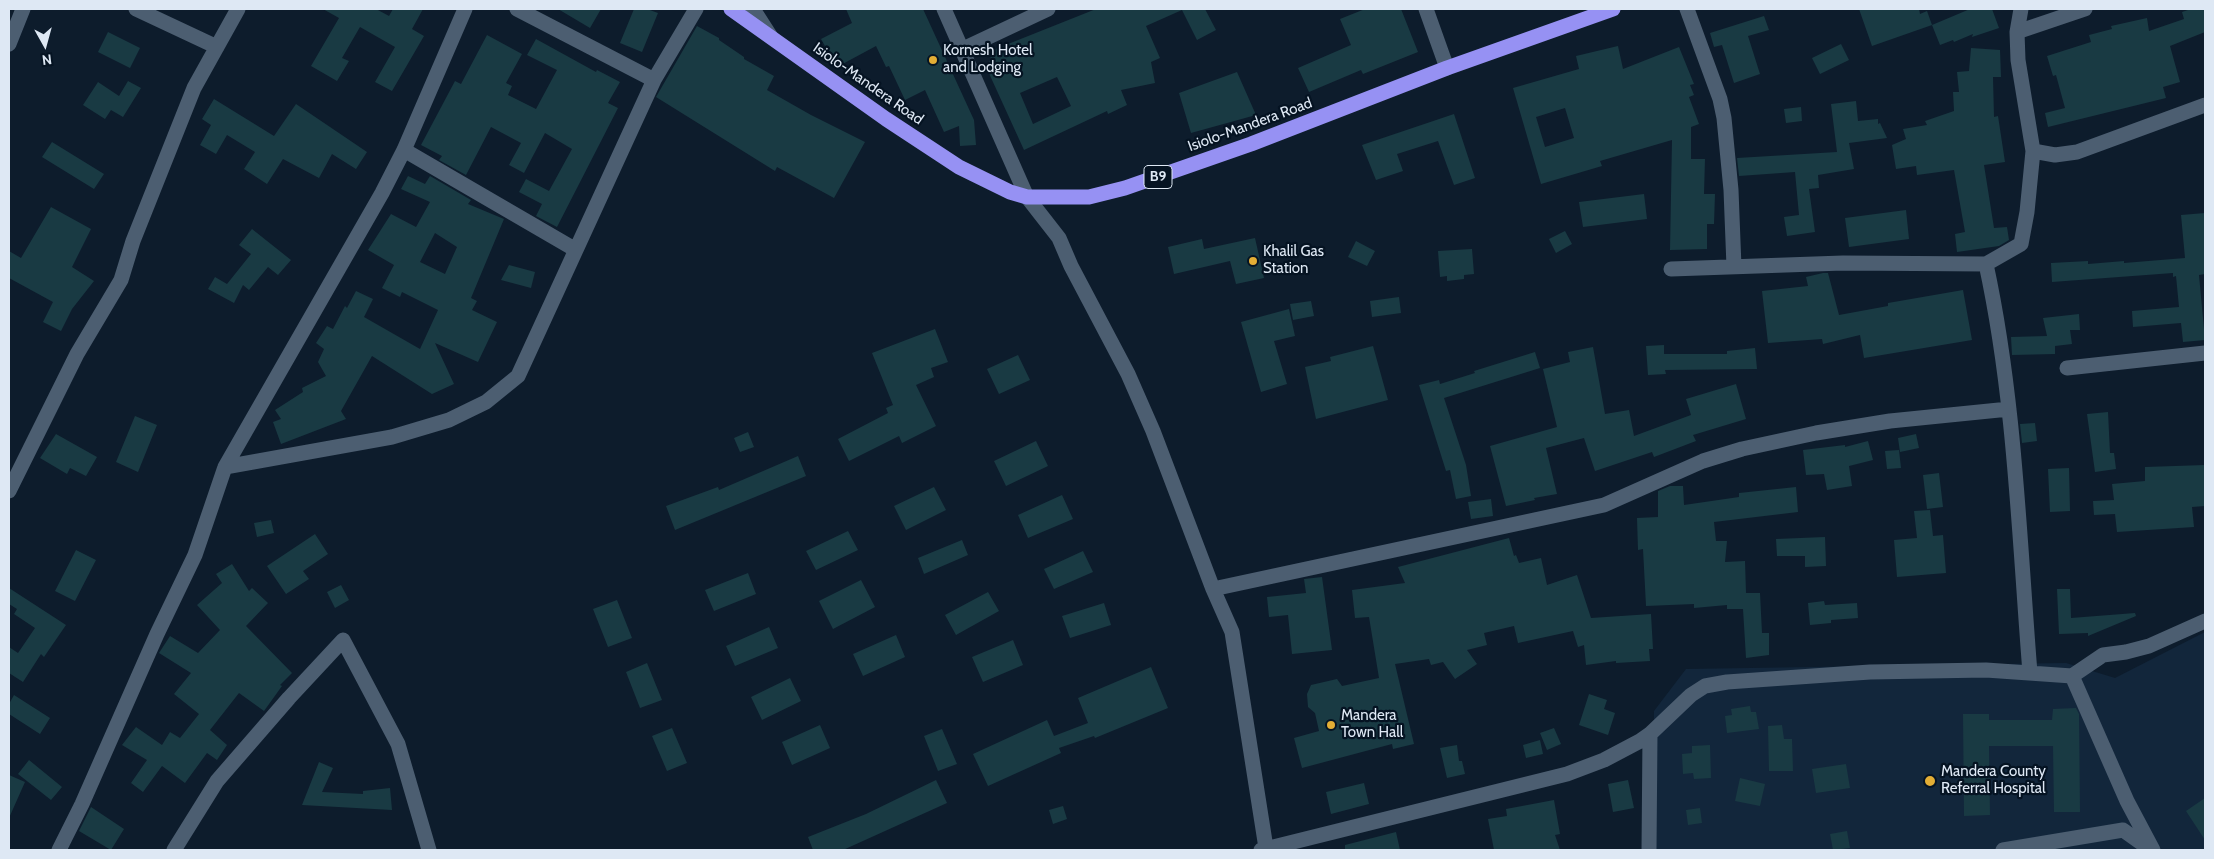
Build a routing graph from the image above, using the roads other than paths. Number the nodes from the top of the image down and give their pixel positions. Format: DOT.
graph roads {
  1 [pos="22,9"];
  2 [pos="136,9"];
  3 [pos="238,9"];
  4 [pos="465,9"];
  5 [pos="517,9"];
  6 [pos="696,9"];
  7 [pos="731,9"];
  8 [pos="753,9"];
  9 [pos="944,9"];
  10 [pos="1048,9"];
  11 [pos="1426,9"];
  12 [pos="1613,9"];
  13 [pos="1687,9"];
  14 [pos="2021,9"];
  15 [pos="2085,9"];
  16 [pos="2017,32"];
  17 [pos="771,37"];
  18 [pos="9,44"];
  19 [pos="217,47"];
  20 [pos="963,49"];
  21 [pos="1447,68"];
  22 [pos="654,80"];
  23 [pos="2205,105"];
  24 [pos="404,150"];
  25 [pos="2033,151"];
  26 [pos="1027,196"];
  27 [pos="576,250"];
  28 [pos="1986,264"];
  29 [pos="1734,267"];
  30 [pos="1671,269"];
  31 [pos="2205,353"];
  32 [pos="2068,368"];
  33 [pos="2010,409"];
  34 [pos="225,467"];
  35 [pos="9,491"];
  36 [pos="1213,589"];
  37 [pos="2205,621"];
  38 [pos="2030,673"];
  39 [pos="2072,676"];
  40 [pos="1650,734"];
  41 [pos="2052,846"];
  42 [pos="1264,849"];
  43 [pos="59,850"];
  44 [pos="174,850"];
  45 [pos="429,850"];
  46 [pos="1649,850"];
  47 [pos="2003,850"];
  48 [pos="2152,850"];
  1 -- 18 [label="street"];
  2 -- 19 [label="street"];
  3 -- 19 [label="street"];
  4 -- 24 [label="street"];
  5 -- 22 [label="street"];
  6 -- 22 [label="street"];
  7 -- 17 [label="highway, Isiolo-Mandera Road / B9"];
  8 -- 17 [label="street"];
  9 -- 20 [label="street"];
  10 -- 20 [label="street"];
  11 -- 21 [label="street"];
  12 -- 21 [label="highway, Isiolo-Mandera Road / B9"];
  13 -- 29 [label="street"];
  14 -- 16 [label="street"];
  15 -- 16 [label="street"];
  16 -- 25 [label="street"];
  17 -- 26 [label="highway, Isiolo-Mandera Road / B9"];
  19 -- 35 [label="street"];
  20 -- 26 [label="street"];
  21 -- 26 [label="highway, Isiolo-Mandera Road / B9"];
  22 -- 27 [label="street"];
  23 -- 25 [label="street"];
  24 -- 27 [label="street"];
  24 -- 34 [label="street"];
  25 -- 28 [label="street"];
  26 -- 36 [label="street"];
  27 -- 34 [label="street"];
  28 -- 29 [label="street"];
  28 -- 33 [label="street"];
  29 -- 30 [label="street"];
  31 -- 32 [label="street"];
  33 -- 36 [label="street"];
  33 -- 38 [label="street"];
  34 -- 43 [label="street"];
  36 -- 42 [label="street"];
  37 -- 39 [label="street"];
  38 -- 39 [label="street"];
  38 -- 40 [label="street"];
  39 -- 48 [label="street"];
  40 -- 42 [label="street"];
  40 -- 46 [label="street"];
  41 -- 47 [label="street"];
  41 -- 48 [label="street"];
  44 -- 45 [label="street"];
}
